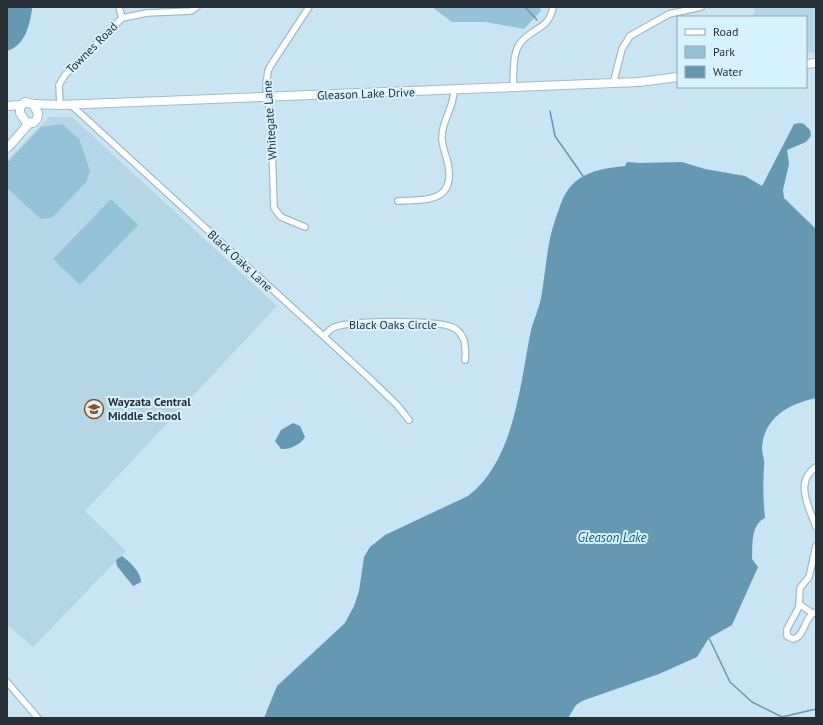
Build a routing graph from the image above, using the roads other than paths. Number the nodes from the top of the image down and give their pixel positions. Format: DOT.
graph roads {
  1 [pos="119,7"];
  2 [pos="197,7"];
  3 [pos="310,7"];
  4 [pos="554,7"];
  5 [pos="701,7"];
  6 [pos="122,18"];
  7 [pos="677,77"];
  8 [pos="613,84"];
  9 [pos="513,88"];
  10 [pos="454,90"];
  11 [pos="267,98"];
  12 [pos="33,104"];
  13 [pos="70,104"];
  14 [pos="57,105"];
  15 [pos="7,107"];
  16 [pos="20,108"];
  17 [pos="38,114"];
  18 [pos="27,122"];
  19 [pos="8,147"];
  20 [pos="398,201"];
  21 [pos="305,227"];
  22 [pos="324,336"];
  23 [pos="465,360"];
  24 [pos="409,420"];
  25 [pos="816,467"];
  26 [pos="816,527"];
  27 [pos="816,546"];
  28 [pos="799,604"];
  29 [pos="814,612"];
  30 [pos="7,682"];
  31 [pos="38,718"];
  1 -- 6 [label="street"];
  2 -- 6 [label="street, Townes Road"];
  3 -- 11 [label="street, Whitegate Lane"];
  4 -- 9 [label="street"];
  5 -- 8 [label="street"];
  6 -- 14 [label="street, Townes Road"];
  7 -- 8 [label="main road, Gleason Lake Drive"];
  8 -- 9 [label="main road, Gleason Lake Drive"];
  9 -- 10 [label="main road, Gleason Lake Drive"];
  10 -- 11 [label="main road, Gleason Lake Drive"];
  10 -- 20 [label="street"];
  11 -- 13 [label="main road, Gleason Lake Drive"];
  11 -- 21 [label="street, Whitegate Lane"];
  12 -- 14 [label="main road, Gleason Lake Drive"];
  12 -- 16 [label="main road, Gleason Lake Drive"];
  12 -- 17 [label="main road"];
  13 -- 14 [label="main road, Gleason Lake Drive"];
  13 -- 22 [label="street, Black Oaks Lane"];
  14 -- 17 [label="main road, Gleason Lake Drive"];
  15 -- 16 [label="main road"];
  16 -- 18 [label="main road"];
  17 -- 18 [label="main road, Gleason Lake Drive"];
  18 -- 19 [label="main road, Gleason Lake Drive"];
  22 -- 23 [label="street, Black Oaks Circle"];
  22 -- 24 [label="street, Black Oaks Lane"];
  25 -- 26 [label="street"];
  27 -- 28 [label="street"];
  28 -- 29 [label="street"];
  28 -- 29 [label="street"];
  30 -- 31 [label="street"];
}
